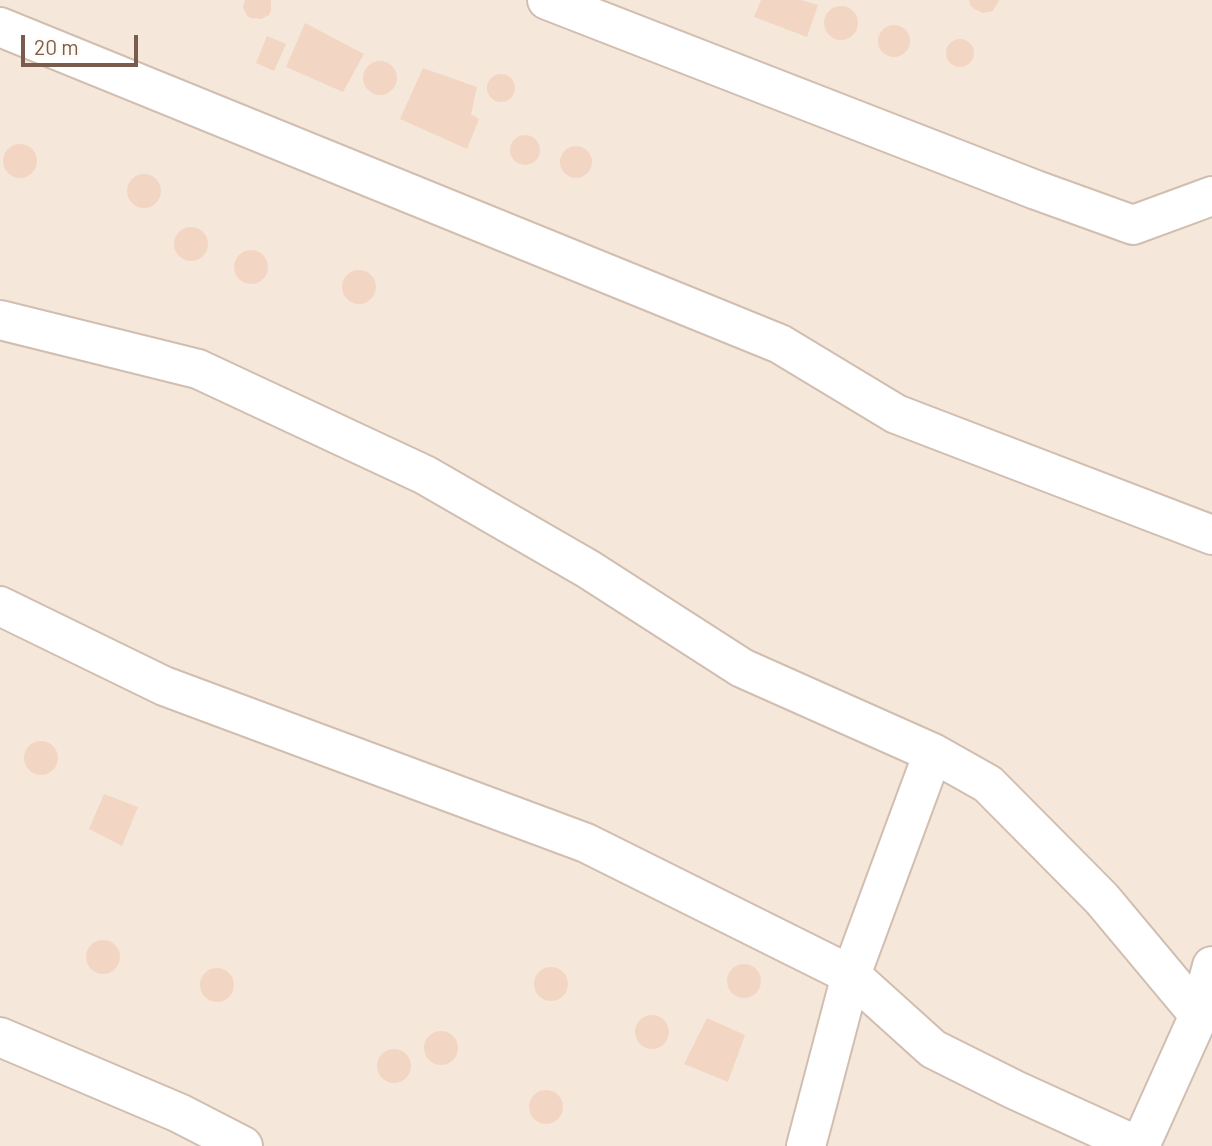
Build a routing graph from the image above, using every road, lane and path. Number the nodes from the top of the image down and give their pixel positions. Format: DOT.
graph roads {
  1 [pos="547,0"];
  2 [pos="0,27"];
  3 [pos="1212,196"];
  4 [pos="0,320"];
  5 [pos="1212,535"];
  6 [pos="0,606"];
  7 [pos="933,753"];
  8 [pos="1212,966"];
  9 [pos="851,975"];
  10 [pos="1199,1015"];
  11 [pos="0,1037"];
  12 [pos="243,1146"];
  13 [pos="806,1146"];
  14 [pos="1139,1146"];
  1 -- 3 [label="street"];
  2 -- 5 [label="street"];
  4 -- 7 [label="street"];
  6 -- 9 [label="street"];
  7 -- 9 [label="street"];
  7 -- 10 [label="street"];
  8 -- 10 [label="street"];
  9 -- 13 [label="street"];
  9 -- 14 [label="street"];
  10 -- 14 [label="street"];
  11 -- 12 [label="street"];
}
